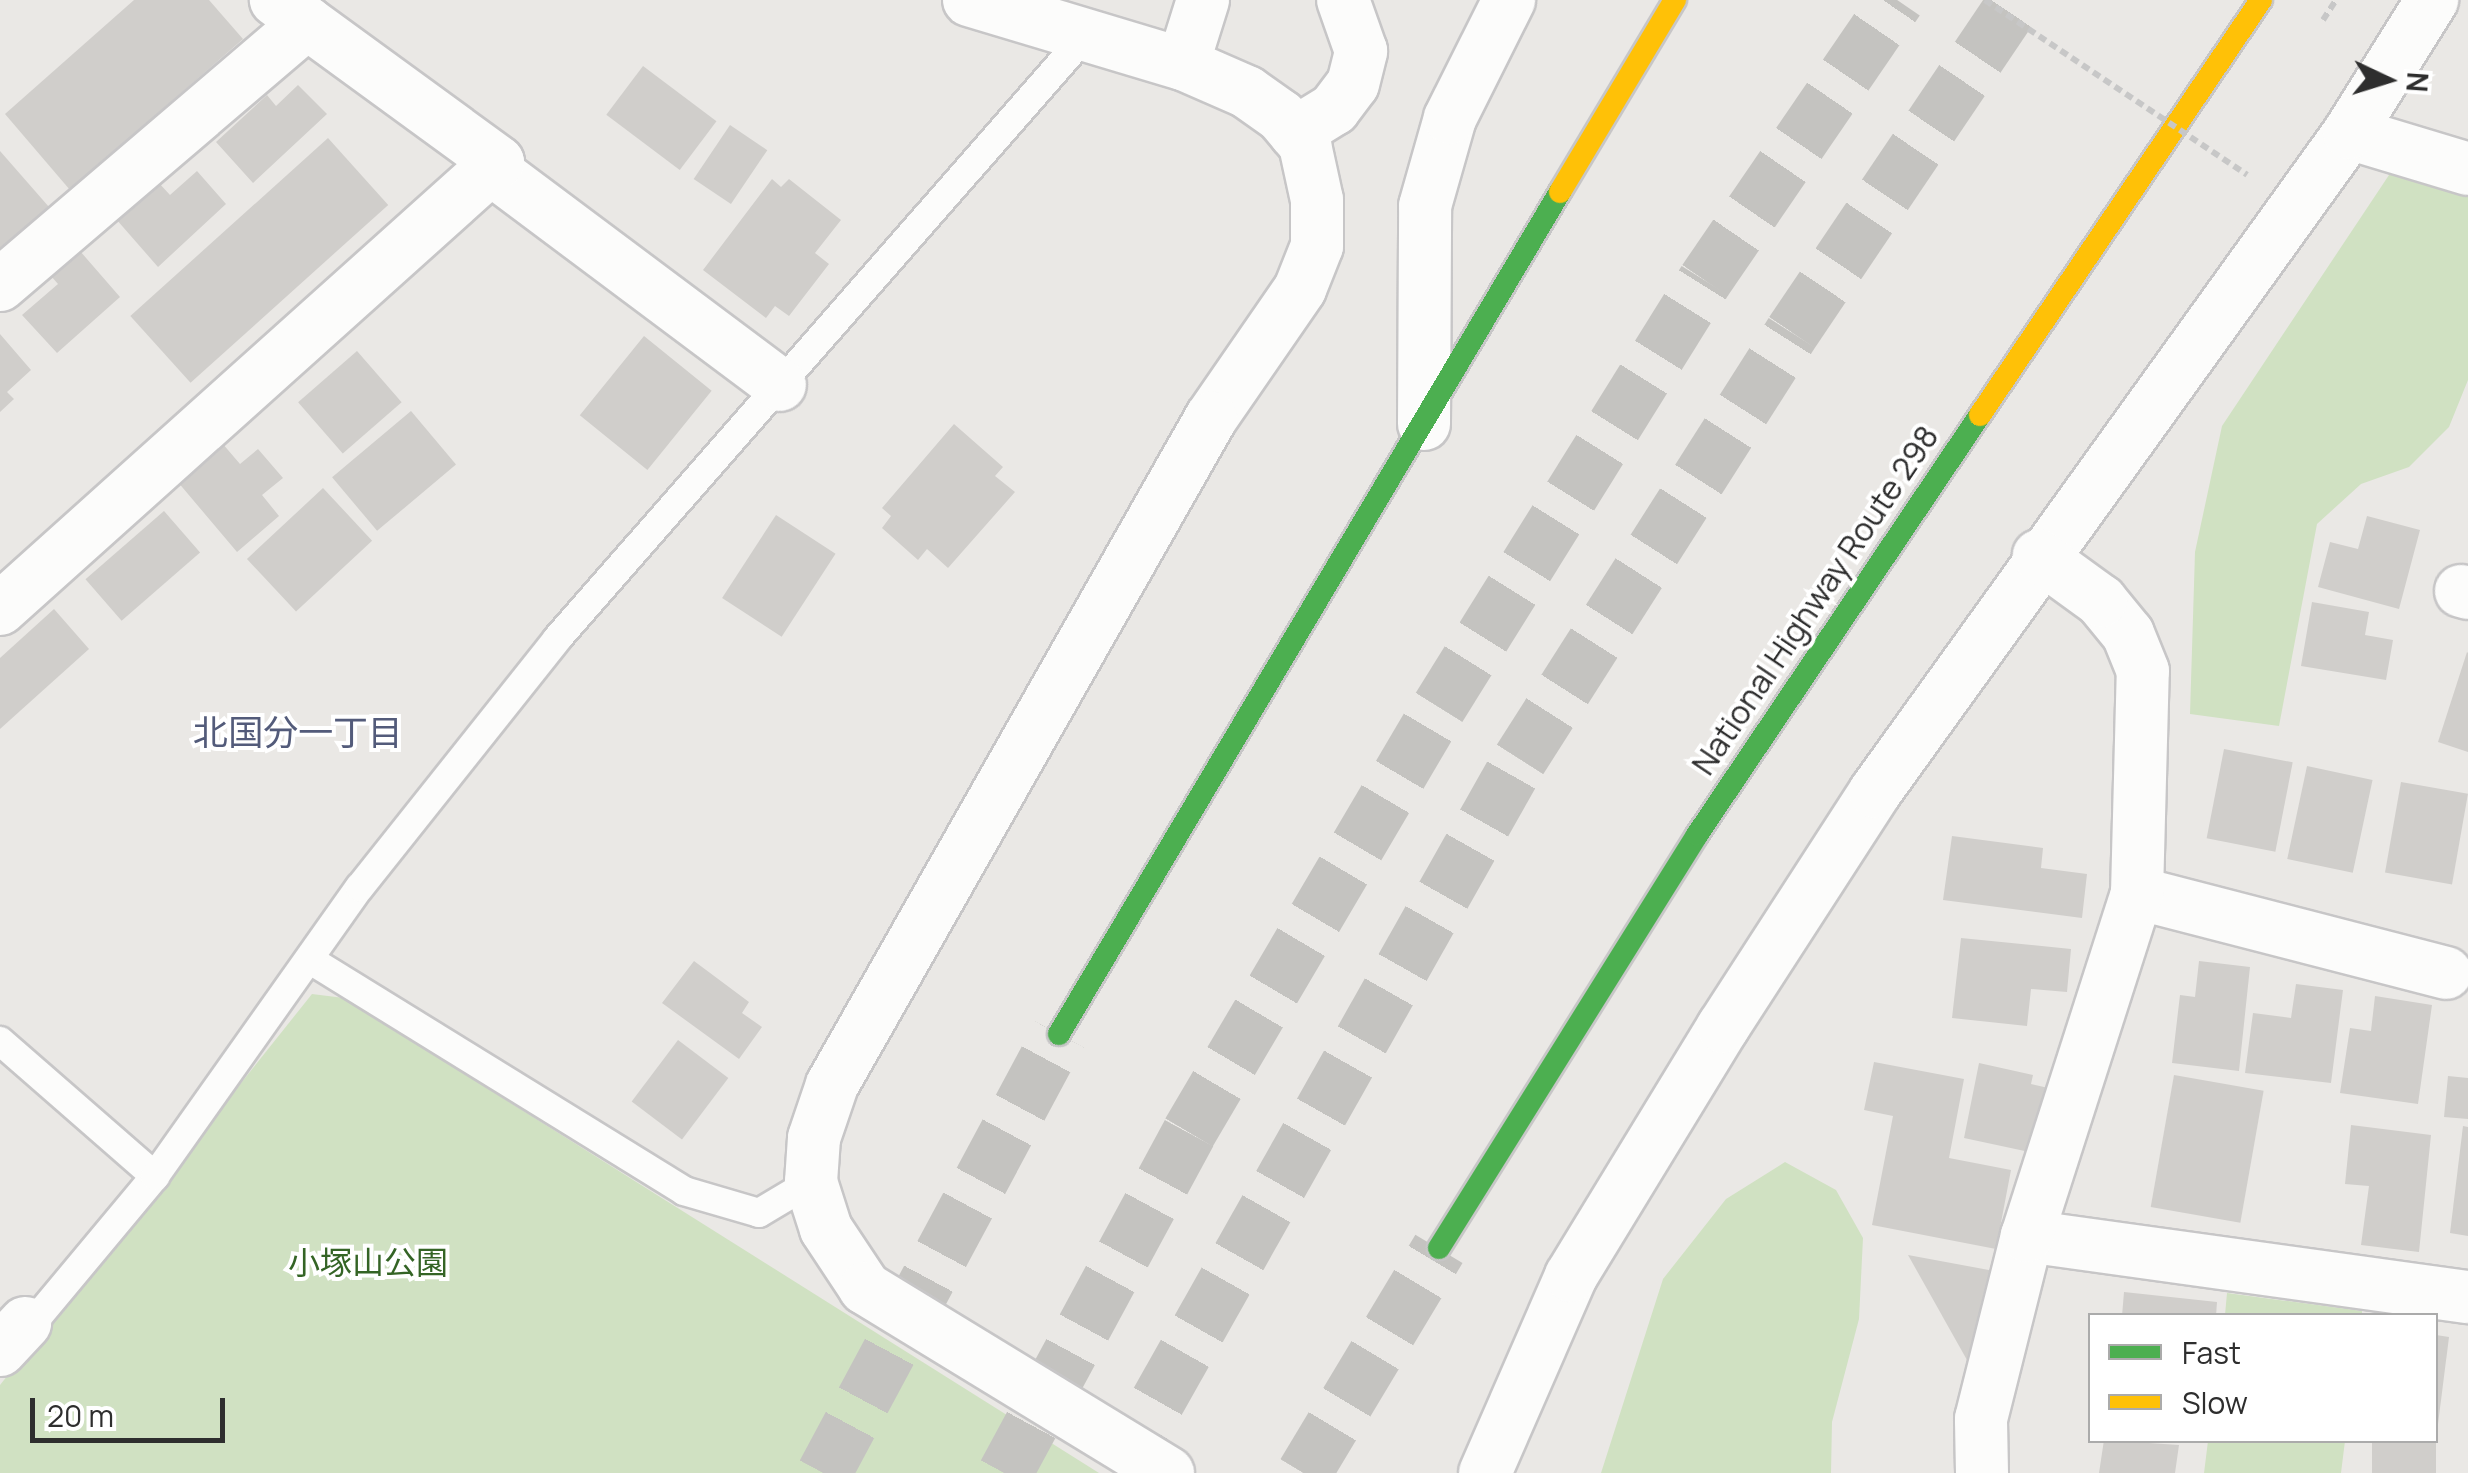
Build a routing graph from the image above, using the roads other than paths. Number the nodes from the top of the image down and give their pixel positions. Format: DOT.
graph roads {
  1 [pos="969,0"];
  2 [pos="1203,0"];
  3 [pos="1343,0"];
  4 [pos="1508,0"];
  5 [pos="1675,0"];
  6 [pos="2261,0"];
  7 [pos="2432,0"];
  8 [pos="291,11"];
  9 [pos="1084,36"];
  10 [pos="1183,64"];
  11 [pos="1295,132"];
  12 [pos="2349,133"];
  13 [pos="490,168"];
  14 [pos="2468,168"];
  15 [pos="0,285"];
  16 [pos="780,384"];
  17 [pos="1424,424"];
  18 [pos="2039,556"];
  19 [pos="0,608"];
  20 [pos="2137,893"];
  21 [pos="312,961"];
  22 [pos="2446,974"];
  23 [pos="1059,1034"];
  24 [pos="0,1041"];
  25 [pos="154,1176"];
  26 [pos="811,1182"];
  27 [pos="2027,1236"];
  28 [pos="1439,1248"];
  29 [pos="2468,1297"];
  30 [pos="12,1336"];
  31 [pos="1168,1473"];
  32 [pos="1485,1473"];
  33 [pos="1982,1473"];
  1 -- 9 [label="street"];
  2 -- 10 [label="street"];
  3 -- 11 [label="street"];
  4 -- 17 [label="street"];
  5 -- 17 [label="highway"];
  6 -- 28 [label="highway, National Highway Route 298"];
  7 -- 12 [label="street"];
  8 -- 13 [label="street"];
  8 -- 15 [label="street"];
  9 -- 10 [label="street"];
  9 -- 16 [label="lane"];
  10 -- 11 [label="street"];
  11 -- 26 [label="street"];
  12 -- 14 [label="street"];
  12 -- 18 [label="street"];
  13 -- 16 [label="street"];
  13 -- 19 [label="street"];
  16 -- 21 [label="lane"];
  17 -- 23 [label="highway"];
  18 -- 20 [label="street"];
  18 -- 32 [label="street"];
  20 -- 22 [label="street"];
  20 -- 27 [label="street"];
  21 -- 25 [label="lane"];
  21 -- 26 [label="lane"];
  24 -- 25 [label="lane"];
  25 -- 30 [label="lane"];
  26 -- 31 [label="street"];
  27 -- 29 [label="street"];
  27 -- 33 [label="street"];
}
